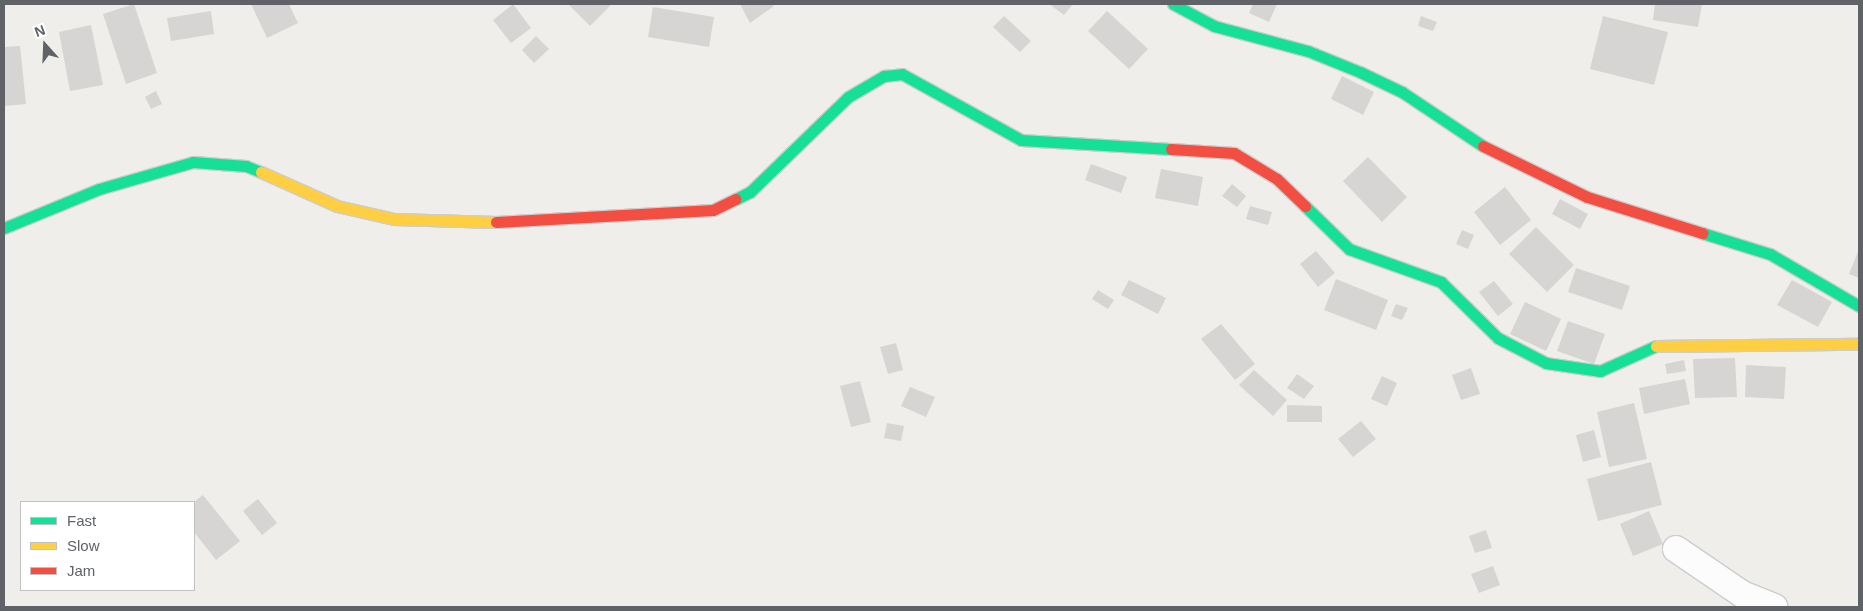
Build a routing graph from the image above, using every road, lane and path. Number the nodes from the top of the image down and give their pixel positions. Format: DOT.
graph roads {
  1 [pos="1173,4"];
  2 [pos="4,228"];
  3 [pos="1859,306"];
  4 [pos="1859,344"];
  5 [pos="1676,549"];
  6 [pos="1766,606"];
  1 -- 3 [label="street"];
  2 -- 4 [label="street"];
  5 -- 6 [label="street"];
}
